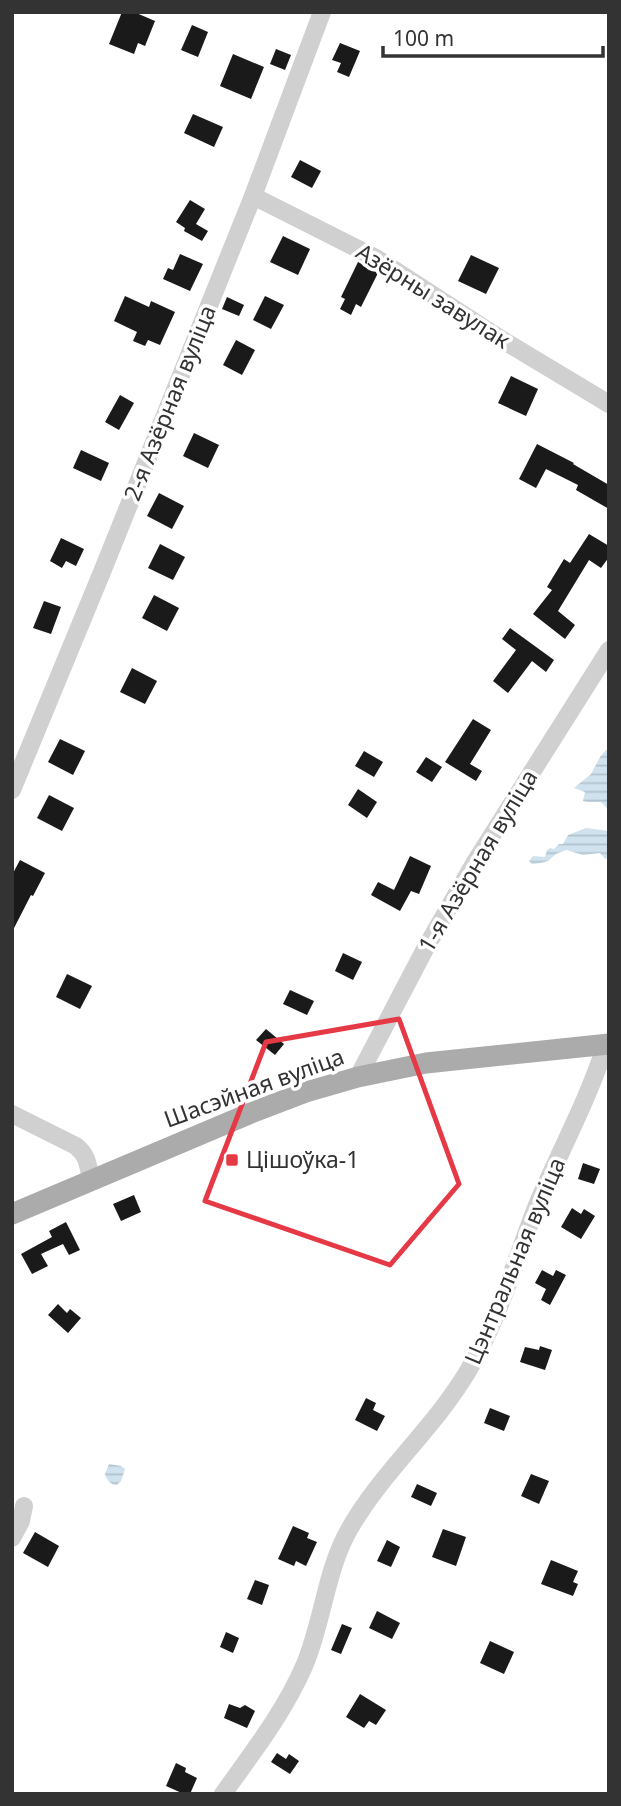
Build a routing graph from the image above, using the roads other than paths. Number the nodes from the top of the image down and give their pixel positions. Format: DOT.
graph roads {
  1 [pos="322,12"];
  2 [pos="253,196"];
  3 [pos="609,404"];
  4 [pos="609,650"];
  5 [pos="12,790"];
  6 [pos="608,1044"];
  7 [pos="358,1077"];
  8 [pos="12,1114"];
  9 [pos="91,1180"];
  10 [pos="12,1214"];
  11 [pos="24,1506"];
  12 [pos="12,1538"];
  13 [pos="223,1794"];
  1 -- 2 [label="street, 2-я Азёрная вуліца"];
  2 -- 3 [label="street, Азёрны завулак"];
  2 -- 5 [label="street, 2-я Азёрная вуліца"];
  4 -- 7 [label="street, 1-я Азёрная вуліца"];
  6 -- 7 [label="main road, Шасэйная вуліца"];
  6 -- 13 [label="street, Цэнтральная вуліца"];
  7 -- 9 [label="main road, Шасэйная вуліца"];
  8 -- 9 [label="street"];
  9 -- 10 [label="main road, Шасэйная вуліца"];
  11 -- 12 [label="street"];
}
